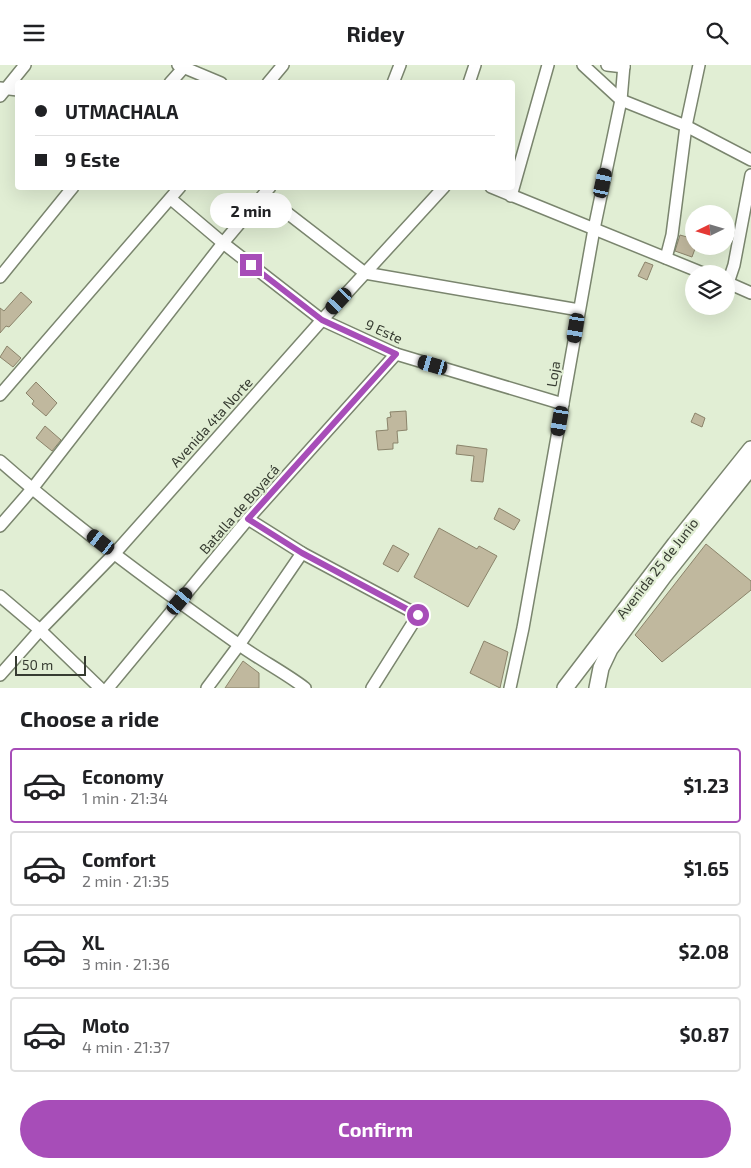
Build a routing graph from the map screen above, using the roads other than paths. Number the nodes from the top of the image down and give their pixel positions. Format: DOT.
graph roads {
  1 [pos="25,65"];
  2 [pos="283,65"];
  3 [pos="400,65"];
  4 [pos="475,65"];
  5 [pos="548,65"];
  6 [pos="582,65"];
  7 [pos="607,65"];
  8 [pos="699,65"];
  9 [pos="183,66"];
  10 [pos="624,66"];
  11 [pos="172,80"];
  12 [pos="213,80"];
  13 [pos="270,80"];
  14 [pos="394,80"];
  15 [pos="470,80"];
  16 [pos="15,90"];
  17 [pos="2,91"];
  18 [pos="620,100"];
  19 [pos="686,127"];
  20 [pos="751,160"];
  21 [pos="751,175"];
  22 [pos="515,182"];
  23 [pos="71,190"];
  24 [pos="178,190"];
  25 [pos="441,190"];
  26 [pos="497,190"];
  27 [pos="513,190"];
  28 [pos="267,191"];
  29 [pos="511,196"];
  30 [pos="170,199"];
  31 [pos="594,229"];
  32 [pos="223,243"];
  33 [pos="666,258"];
  34 [pos="734,265"];
  35 [pos="685,266"];
  36 [pos="364,273"];
  37 [pos="0,277"];
  38 [pos="735,286"];
  39 [pos="751,293"];
  40 [pos="579,310"];
  41 [pos="322,320"];
  42 [pos="396,354"];
  43 [pos="0,395"];
  44 [pos="563,403"];
  45 [pos="751,449"];
  46 [pos="0,461"];
  47 [pos="751,467"];
  48 [pos="32,489"];
  49 [pos="248,519"];
  50 [pos="0,526"];
  51 [pos="115,553"];
  52 [pos="302,553"];
  53 [pos="0,596"];
  54 [pos="180,601"];
  55 [pos="40,630"];
  56 [pos="239,645"];
  57 [pos="0,675"];
  58 [pos="302,687"];
  59 [pos="100,688"];
  60 [pos="108,688"];
  61 [pos="207,688"];
  62 [pos="372,688"];
  63 [pos="510,688"];
  64 [pos="565,688"];
  65 [pos="597,688"];
  1 -- 17 [label="street"];
  2 -- 13 [label="street"];
  3 -- 14 [label="street"];
  4 -- 15 [label="street"];
  5 -- 22 [label="street"];
  6 -- 18 [label="street"];
  7 -- 10 [label="street"];
  8 -- 19 [label="street"];
  9 -- 11 [label="street"];
  9 -- 12 [label="street"];
  10 -- 18 [label="street, Loja"];
  16 -- 17 [label="street"];
  18 -- 19 [label="street"];
  18 -- 31 [label="street, Loja"];
  19 -- 20 [label="street"];
  19 -- 33 [label="street"];
  21 -- 34 [label="street"];
  23 -- 37 [label="street"];
  24 -- 30 [label="street"];
  25 -- 36 [label="street, Avenida 4ta Norte"];
  26 -- 29 [label="street"];
  27 -- 29 [label="street"];
  28 -- 32 [label="street"];
  28 -- 36 [label="street"];
  29 -- 31 [label="street"];
  30 -- 32 [label="street, 9 Este"];
  30 -- 43 [label="street"];
  31 -- 33 [label="street"];
  31 -- 40 [label="street, Loja"];
  32 -- 41 [label="street, 9 Este"];
  32 -- 48 [label="street"];
  33 -- 35 [label="street"];
  36 -- 40 [label="street"];
  36 -- 41 [label="street, Avenida 4ta Norte"];
  38 -- 39 [label="street"];
  40 -- 44 [label="street, Loja"];
  41 -- 42 [label="street, 9 Este"];
  41 -- 51 [label="street, Avenida 4ta Norte"];
  42 -- 44 [label="street, 9 Este"];
  42 -- 49 [label="street, Batalla de Boyacá"];
  44 -- 63 [label="street, Loja"];
  45 -- 64 [label="main road, Avenida 25 de Junio"];
  46 -- 48 [label="street"];
  47 -- 65 [label="main road, Avenida 25 de Junio"];
  48 -- 50 [label="street"];
  48 -- 51 [label="street"];
  49 -- 52 [label="street"];
  49 -- 54 [label="street, Batalla de Boyacá"];
  51 -- 54 [label="street"];
  51 -- 55 [label="street, Avenida 4ta Norte"];
  52 -- 56 [label="street"];
  52 -- 62 [label="street"];
  53 -- 55 [label="street"];
  54 -- 56 [label="street"];
  54 -- 60 [label="street, Batalla de Boyacá"];
  55 -- 57 [label="street, Avenida 4ta Norte"];
  55 -- 59 [label="street"];
  56 -- 58 [label="street"];
  56 -- 61 [label="street"];
}
